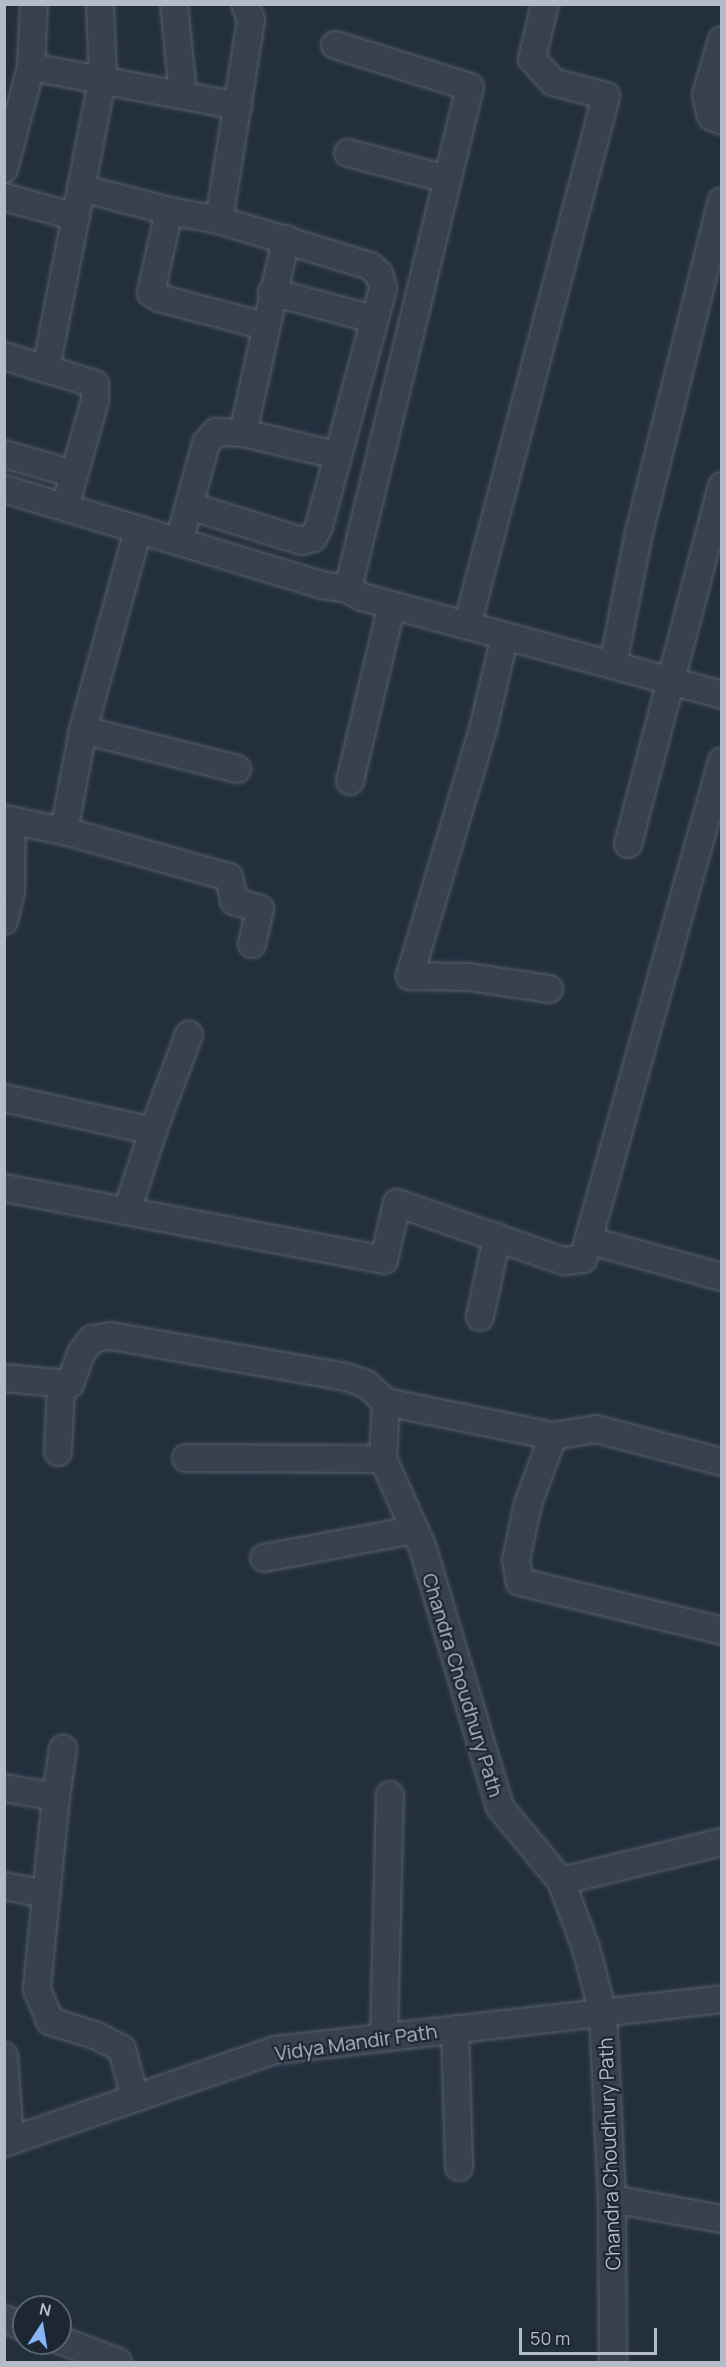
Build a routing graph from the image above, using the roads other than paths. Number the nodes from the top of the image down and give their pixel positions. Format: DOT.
graph roads {
  1 [pos="34,4"];
  2 [pos="99,4"];
  3 [pos="174,4"];
  4 [pos="245,4"];
  5 [pos="545,4"];
  6 [pos="722,40"];
  7 [pos="335,45"];
  8 [pos="31,66"];
  9 [pos="103,77"];
  10 [pos="183,94"];
  11 [pos="238,106"];
  12 [pos="722,121"];
  13 [pos="348,153"];
  14 [pos="4,169"];
  15 [pos="447,179"];
  16 [pos="81,188"];
  17 [pos="4,197"];
  18 [pos="722,201"];
  19 [pos="169,211"];
  20 [pos="76,217"];
  21 [pos="219,220"];
  22 [pos="286,239"];
  23 [pos="713,261"];
  24 [pos="272,292"];
  25 [pos="373,319"];
  26 [pos="264,326"];
  27 [pos="4,356"];
  28 [pos="46,369"];
  29 [pos="243,433"];
  30 [pos="4,454"];
  31 [pos="336,455"];
  32 [pos="74,474"];
  33 [pos="722,486"];
  34 [pos="4,489"];
  35 [pos="190,506"];
  36 [pos="65,507"];
  37 [pos="138,530"];
  38 [pos="179,542"];
  39 [pos="348,589"];
  40 [pos="392,605"];
  41 [pos="467,626"];
  42 [pos="505,636"];
  43 [pos="613,665"];
  44 [pos="672,681"];
  45 [pos="722,695"];
  46 [pos="83,730"];
  47 [pos="722,761"];
  48 [pos="237,769"];
  49 [pos="350,781"];
  50 [pos="8,819"];
  51 [pos="64,831"];
  52 [pos="628,844"];
  53 [pos="4,921"];
  54 [pos="252,944"];
  55 [pos="549,989"];
  56 [pos="189,1034"];
  57 [pos="4,1098"];
  58 [pos="153,1131"];
  59 [pos="4,1188"];
  60 [pos="127,1211"];
  61 [pos="497,1237"];
  62 [pos="591,1240"];
  63 [pos="722,1277"];
  64 [pos="480,1317"];
  65 [pos="4,1378"];
  66 [pos="61,1385"];
  67 [pos="386,1402"];
  68 [pos="553,1437"];
  69 [pos="58,1452"];
  70 [pos="186,1458"];
  71 [pos="383,1459"];
  72 [pos="722,1462"];
  73 [pos="414,1530"];
  74 [pos="264,1558"];
  75 [pos="722,1631"];
  76 [pos="63,1749"];
  77 [pos="4,1788"];
  78 [pos="390,1795"];
  79 [pos="56,1797"];
  80 [pos="722,1842"];
  81 [pos="561,1881"];
  82 [pos="4,1886"];
  83 [pos="45,1894"];
  84 [pos="722,1999"];
  85 [pos="603,2013"];
  86 [pos="455,2029"];
  87 [pos="384,2037"];
  88 [pos="4,2056"];
  89 [pos="135,2098"];
  90 [pos="7,2142"];
  91 [pos="459,2167"];
  92 [pos="612,2199"];
  93 [pos="722,2219"];
  94 [pos="72,2345"];
  95 [pos="118,2362"];
  96 [pos="613,2362"];
  1 -- 8 [label="street"];
  2 -- 9 [label="street"];
  3 -- 10 [label="street"];
  4 -- 11 [label="street"];
  5 -- 41 [label="street"];
  6 -- 12 [label="street"];
  7 -- 15 [label="street"];
  8 -- 9 [label="street"];
  8 -- 14 [label="street"];
  9 -- 10 [label="street"];
  9 -- 16 [label="street"];
  10 -- 11 [label="street"];
  11 -- 21 [label="street"];
  13 -- 15 [label="street"];
  15 -- 39 [label="street"];
  16 -- 19 [label="street"];
  16 -- 20 [label="street"];
  17 -- 20 [label="street"];
  18 -- 23 [label="street"];
  19 -- 21 [label="street"];
  19 -- 26 [label="street"];
  20 -- 28 [label="street"];
  21 -- 22 [label="street"];
  22 -- 24 [label="street"];
  22 -- 25 [label="street"];
  23 -- 43 [label="street"];
  24 -- 25 [label="street"];
  24 -- 26 [label="street"];
  25 -- 31 [label="street"];
  26 -- 29 [label="street"];
  27 -- 28 [label="street"];
  28 -- 32 [label="street"];
  29 -- 31 [label="street"];
  29 -- 35 [label="street"];
  30 -- 32 [label="street"];
  31 -- 35 [label="street"];
  32 -- 36 [label="street"];
  33 -- 44 [label="street"];
  34 -- 36 [label="street"];
  35 -- 38 [label="street"];
  36 -- 37 [label="street"];
  37 -- 38 [label="street"];
  37 -- 46 [label="street"];
  38 -- 39 [label="street"];
  39 -- 40 [label="street"];
  40 -- 41 [label="street"];
  40 -- 49 [label="street"];
  41 -- 42 [label="street"];
  42 -- 43 [label="street"];
  42 -- 55 [label="street"];
  43 -- 44 [label="street"];
  44 -- 45 [label="street"];
  44 -- 52 [label="street"];
  46 -- 48 [label="street"];
  46 -- 51 [label="street"];
  47 -- 62 [label="street"];
  50 -- 51 [label="street"];
  50 -- 53 [label="street"];
  51 -- 54 [label="street"];
  56 -- 58 [label="street"];
  57 -- 58 [label="street"];
  58 -- 60 [label="street"];
  59 -- 60 [label="street"];
  60 -- 61 [label="street"];
  61 -- 62 [label="street"];
  61 -- 64 [label="street"];
  62 -- 63 [label="street"];
  65 -- 66 [label="street"];
  66 -- 67 [label="street"];
  66 -- 69 [label="street"];
  67 -- 68 [label="street"];
  67 -- 71 [label="street, Chandra Choudhury Path"];
  68 -- 72 [label="street"];
  68 -- 75 [label="street"];
  70 -- 71 [label="street"];
  71 -- 73 [label="street, Chandra Choudhury Path"];
  73 -- 74 [label="street"];
  73 -- 81 [label="street, Chandra Choudhury Path"];
  76 -- 79 [label="street"];
  77 -- 79 [label="street"];
  78 -- 87 [label="street"];
  79 -- 83 [label="street"];
  80 -- 81 [label="street"];
  81 -- 85 [label="street, Chandra Choudhury Path"];
  82 -- 83 [label="street"];
  83 -- 89 [label="street"];
  84 -- 85 [label="street, Vidya Mandir Path"];
  85 -- 86 [label="street, Vidya Mandir Path"];
  85 -- 92 [label="street, Chandra Choudhury Path"];
  86 -- 87 [label="street, Vidya Mandir Path"];
  86 -- 91 [label="street"];
  87 -- 89 [label="street, Vidya Mandir Path"];
  88 -- 90 [label="street"];
  89 -- 90 [label="street, Vidya Mandir Path"];
  92 -- 93 [label="street"];
  92 -- 96 [label="street, Chandra Choudhury Path"];
  94 -- 95 [label="street"];
}
